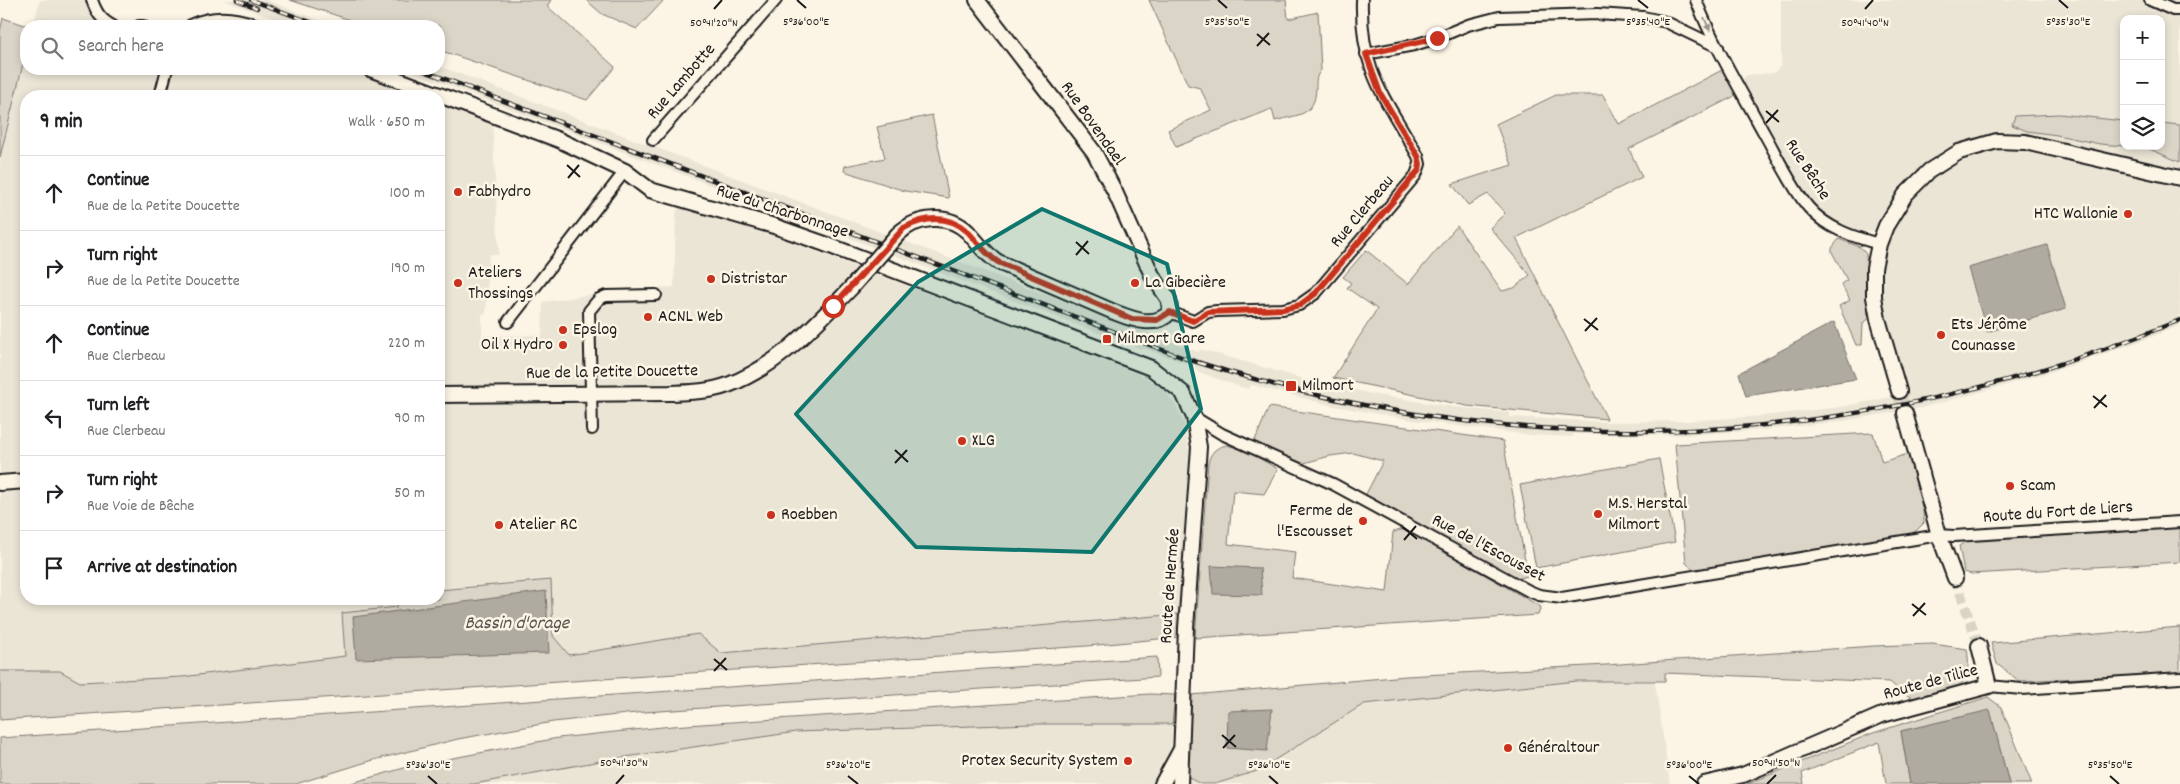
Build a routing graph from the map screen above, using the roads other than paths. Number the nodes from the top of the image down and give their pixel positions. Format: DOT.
graph roads {
  1 [pos="92,0"];
  2 [pos="776,0"];
  3 [pos="977,0"];
  4 [pos="1362,0"];
  5 [pos="1696,0"];
  6 [pos="2150,0"];
  7 [pos="2180,10"];
  8 [pos="103,20"];
  9 [pos="206,20"];
  10 [pos="231,20"];
  11 [pos="1718,47"];
  12 [pos="1366,54"];
  13 [pos="165,75"];
  14 [pos="387,75"];
  15 [pos="404,81"];
  16 [pos="162,90"];
  17 [pos="404,90"];
  18 [pos="428,90"];
  19 [pos="445,97"];
  20 [pos="653,140"];
  21 [pos="625,172"];
  22 [pos="2180,178"];
  23 [pos="1879,244"];
  24 [pos="656,294"];
  25 [pos="1170,312"];
  26 [pos="508,322"];
  27 [pos="1899,391"];
  28 [pos="591,393"];
  29 [pos="1182,393"];
  30 [pos="445,395"];
  31 [pos="1905,413"];
  32 [pos="1194,416"];
  33 [pos="592,429"];
  34 [pos="20,481"];
  35 [pos="0,482"];
  36 [pos="2180,522"];
  37 [pos="1939,535"];
  38 [pos="1955,578"];
  39 [pos="1979,646"];
  40 [pos="2180,678"];
  41 [pos="1989,686"];
  42 [pos="1181,748"];
  43 [pos="1162,784"];
  44 [pos="1180,784"];
  45 [pos="1704,784"];
  1 -- 8 [label="street"];
  2 -- 20 [label="street, Rue Lambotte"];
  3 -- 25 [label="street, Rue Bovendael"];
  4 -- 12 [label="street, Rue Clerbeau"];
  5 -- 11 [label="street, Rue Bêche, one-way"];
  6 -- 7 [label="street"];
  9 -- 10 [label="street"];
  11 -- 12 [label="street"];
  11 -- 23 [label="street, Rue Bêche"];
  12 -- 25 [label="street, Rue Clerbeau"];
  13 -- 16 [label="street"];
  14 -- 15 [label="street, Rue du Charbonnage"];
  15 -- 17 [label="street"];
  15 -- 18 [label="street, Rue du Charbonnage"];
  19 -- 21 [label="street, Rue du Charbonnage"];
  21 -- 26 [label="street"];
  21 -- 29 [label="street, Rue du Charbonnage"];
  22 -- 23 [label="street"];
  23 -- 27 [label="street"];
  24 -- 28 [label="street"];
  25 -- 28 [label="street, Rue de la Petite Doucette, bridge"];
  28 -- 30 [label="street, Rue de la Petite Doucette"];
  28 -- 33 [label="street"];
  29 -- 32 [label="street, Route de Hermée"];
  31 -- 37 [label="street"];
  32 -- 37 [label="street, Rue de l'Escousset"];
  32 -- 42 [label="street, Route de Hermée"];
  34 -- 35 [label="street"];
  36 -- 37 [label="street, Route du Fort de Liers"];
  37 -- 38 [label="street"];
  39 -- 41 [label="street"];
  40 -- 41 [label="street, Route de Tilice"];
  41 -- 45 [label="street, Route de Tilice"];
  42 -- 43 [label="street"];
  42 -- 44 [label="street, Route de Hermée"];
}
